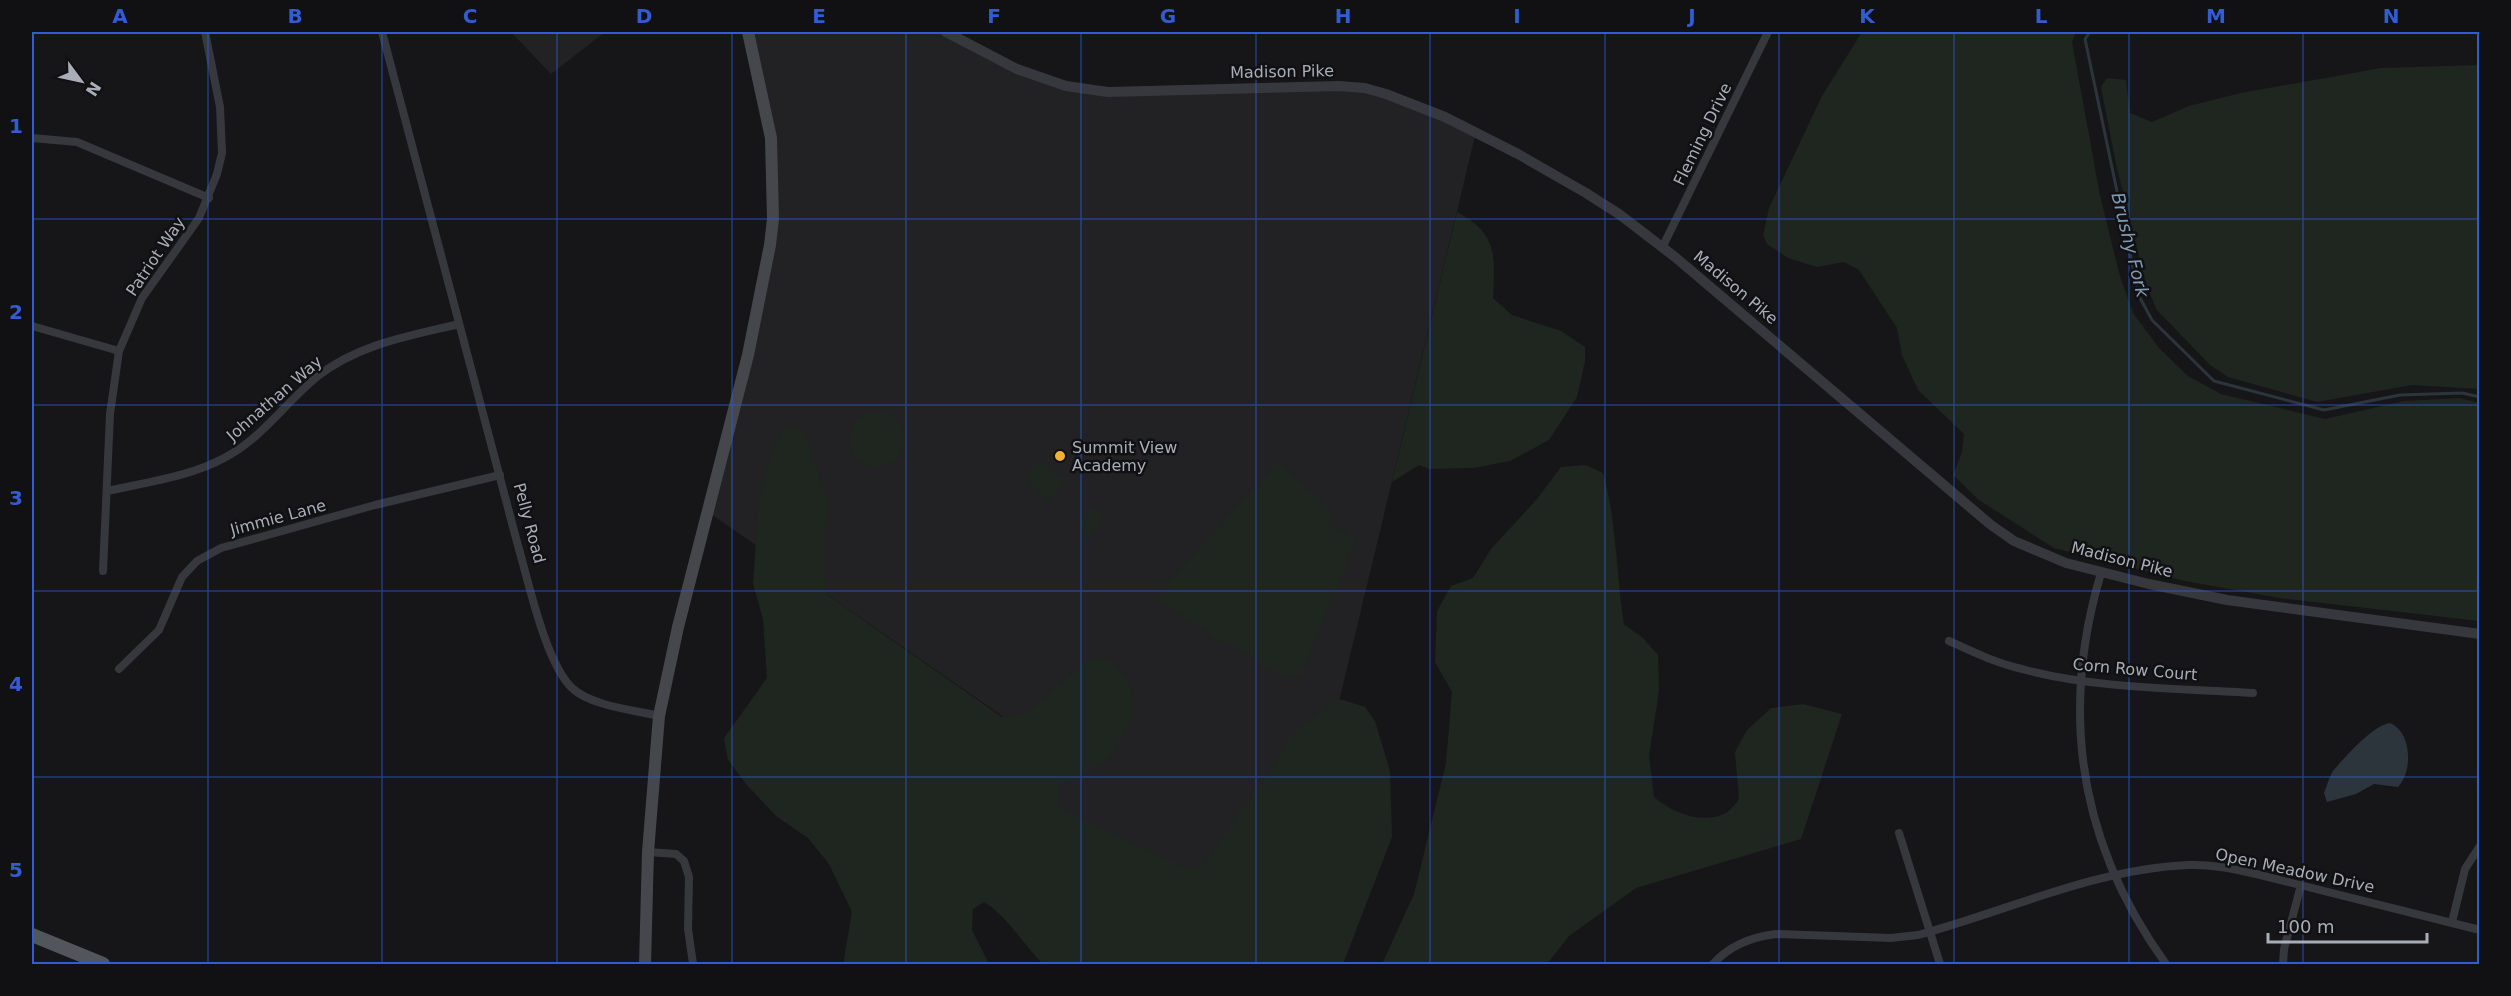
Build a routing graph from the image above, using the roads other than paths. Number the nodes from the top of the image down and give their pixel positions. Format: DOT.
graph roads {
  1 [pos="205,32"];
  2 [pos="382,32"];
  3 [pos="752,32"];
  4 [pos="946,32"];
  5 [pos="1768,32"];
  6 [pos="32,138"];
  7 [pos="209,198"];
  8 [pos="1662,248"];
  9 [pos="459,324"];
  10 [pos="32,326"];
  11 [pos="119,351"];
  12 [pos="500,475"];
  13 [pos="107,491"];
  14 [pos="103,571"];
  15 [pos="2101,573"];
  16 [pos="2480,634"];
  17 [pos="1949,641"];
  18 [pos="119,669"];
  19 [pos="2080,681"];
  20 [pos="2253,693"];
  21 [pos="659,716"];
  22 [pos="1899,834"];
  23 [pos="2480,846"];
  24 [pos="648,852"];
  25 [pos="2114,875"];
  26 [pos="2301,885"];
  27 [pos="2452,922"];
  28 [pos="2480,930"];
  29 [pos="1930,932"];
  30 [pos="32,935"];
  31 [pos="103,964"];
  32 [pos="645,964"];
  33 [pos="693,964"];
  34 [pos="1713,964"];
  35 [pos="1940,964"];
  36 [pos="2166,964"];
  37 [pos="2283,964"];
  1 -- 7 [label="street, Patriot Way"];
  2 -- 9 [label="street, Pelly Road"];
  3 -- 21 [label="main road"];
  4 -- 8 [label="street, Madison Pike"];
  5 -- 8 [label="street, Fleming Drive"];
  6 -- 7 [label="street"];
  7 -- 11 [label="street, Patriot Way"];
  8 -- 15 [label="street, Madison Pike"];
  9 -- 12 [label="street, Pelly Road"];
  9 -- 13 [label="street, Johnathan Way"];
  10 -- 11 [label="street"];
  11 -- 13 [label="street, Patriot Way"];
  12 -- 18 [label="street, Jimmie Lane"];
  12 -- 21 [label="street, Pelly Road"];
  13 -- 14 [label="street, Patriot Way"];
  15 -- 16 [label="street, Madison Pike"];
  15 -- 19 [label="street"];
  17 -- 19 [label="street, Corn Row Court"];
  19 -- 20 [label="street, Corn Row Court"];
  19 -- 25 [label="street"];
  21 -- 24 [label="main road"];
  22 -- 29 [label="street"];
  23 -- 27 [label="street"];
  24 -- 32 [label="main road"];
  24 -- 33 [label="street"];
  25 -- 26 [label="street, Open Meadow Drive"];
  25 -- 29 [label="street, Open Meadow Drive"];
  25 -- 36 [label="street"];
  26 -- 27 [label="street, Open Meadow Drive"];
  26 -- 37 [label="street"];
  27 -- 28 [label="street, Open Meadow Drive"];
  29 -- 34 [label="street, Open Meadow Drive"];
  29 -- 35 [label="street"];
  30 -- 31 [label="main road"];
}
